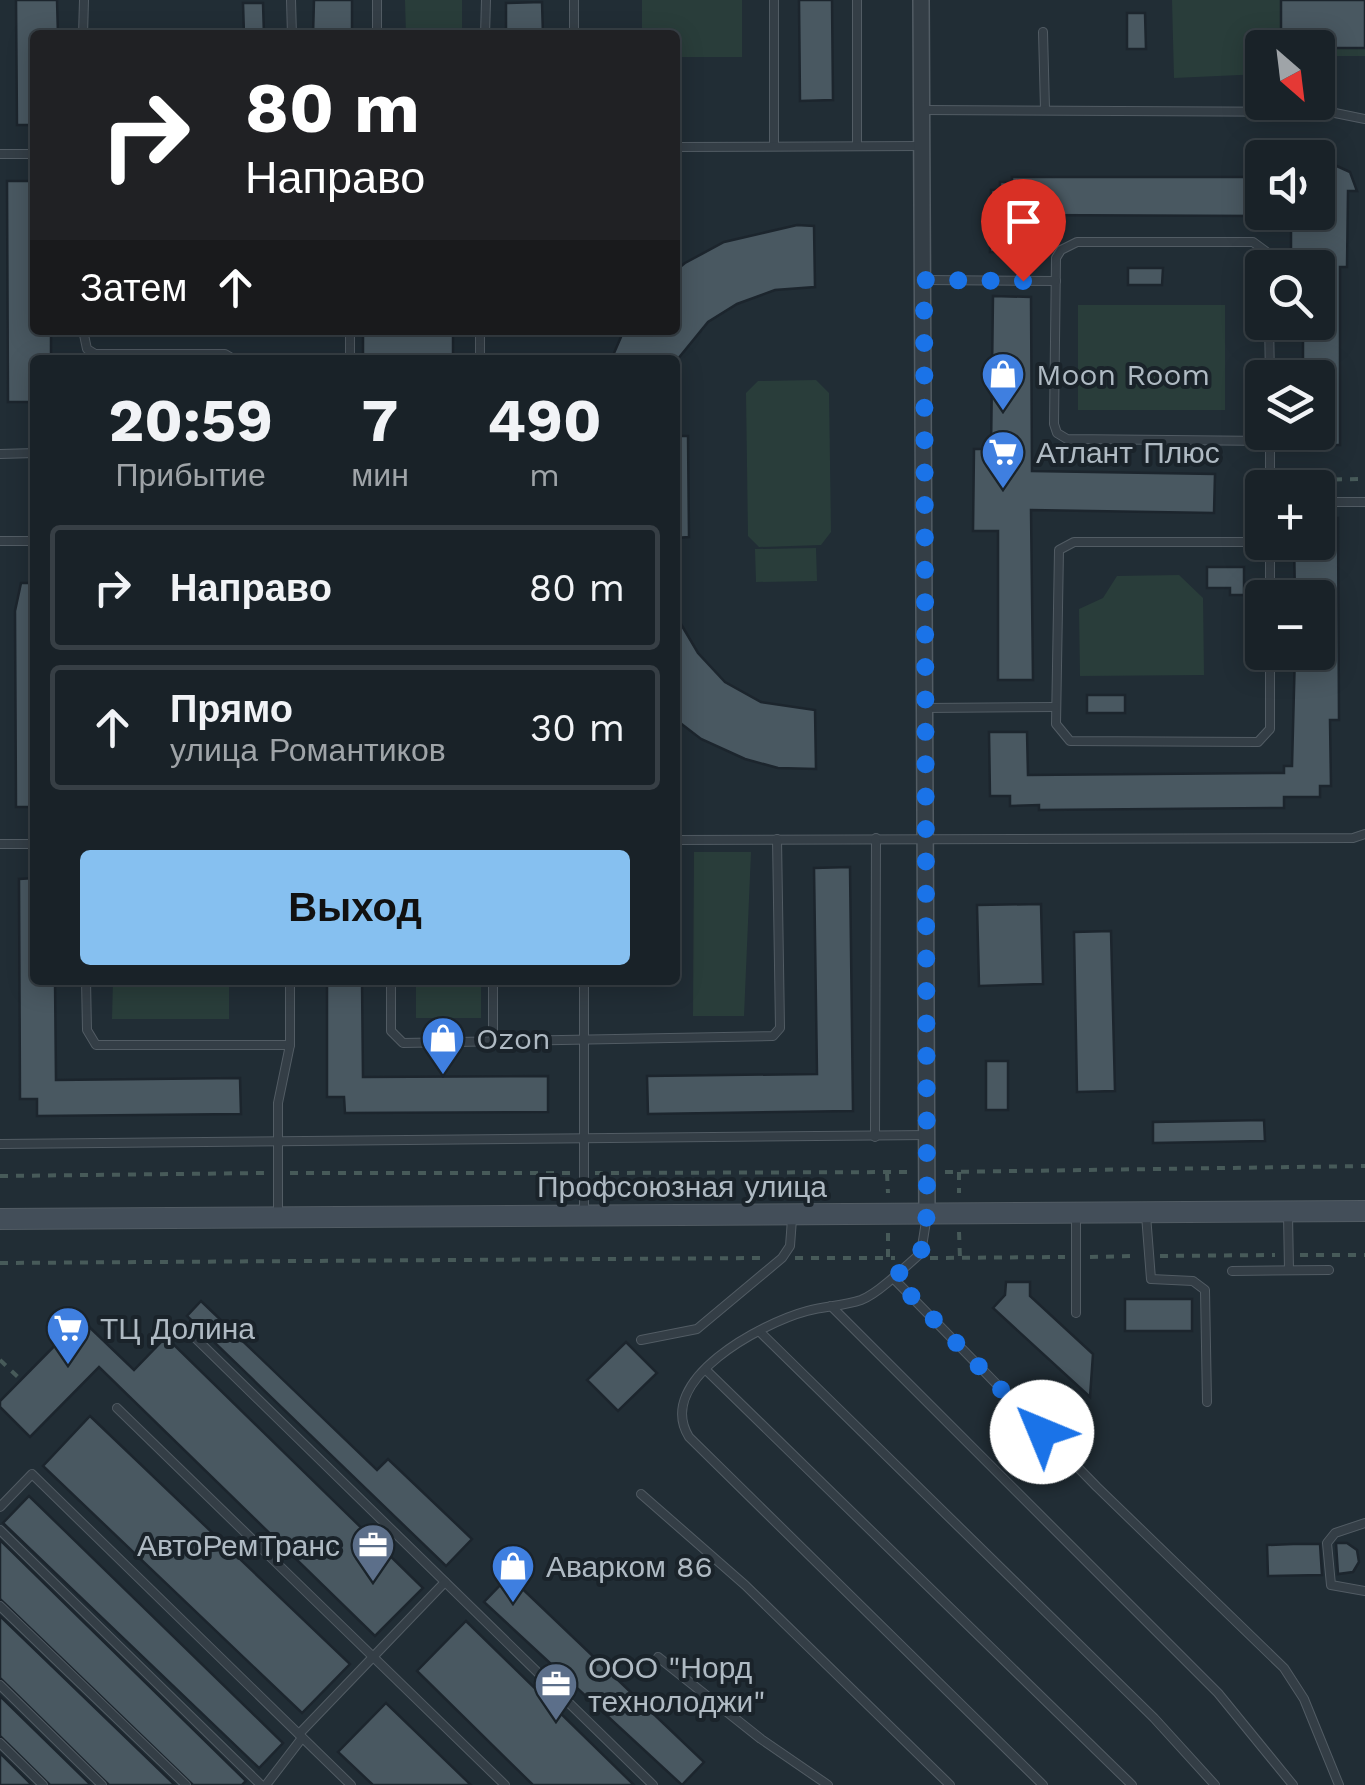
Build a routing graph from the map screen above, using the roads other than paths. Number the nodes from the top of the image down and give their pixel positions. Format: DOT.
graph roads {
  1 [pos="84,0"];
  2 [pos="291,0"];
  3 [pos="377,0"];
  4 [pos="486,0"];
  5 [pos="574,0"];
  6 [pos="774,0"];
  7 [pos="857,0"];
  8 [pos="921,0"];
  9 [pos="83,30"];
  10 [pos="292,30"];
  11 [pos="377,30"];
  12 [pos="485,30"];
  13 [pos="574,30"];
  14 [pos="1042,32"];
  15 [pos="1045,109"];
  16 [pos="924,110"];
  17 [pos="1365,119"];
  18 [pos="774,145"];
  19 [pos="857,145"];
  20 [pos="680,146"];
  21 [pos="924,146"];
  22 [pos="0,154"];
  23 [pos="30,154"];
  24 [pos="1263,250"];
  25 [pos="924,280"];
  26 [pos="1056,281"];
  27 [pos="83,335"];
  28 [pos="227,355"];
  29 [pos="1245,437"];
  30 [pos="0,454"];
  31 [pos="30,454"];
  32 [pos="1335,502"];
  33 [pos="1365,502"];
  34 [pos="0,541"];
  35 [pos="30,541"];
  36 [pos="1245,542"];
  37 [pos="1270,670"];
  38 [pos="1056,706"];
  39 [pos="925,708"];
  40 [pos="1365,834"];
  41 [pos="925,837"];
  42 [pos="876,838"];
  43 [pos="777,839"];
  44 [pos="680,840"];
  45 [pos="0,844"];
  46 [pos="30,844"];
  47 [pos="86,985"];
  48 [pos="290,985"];
  49 [pos="391,985"];
  50 [pos="492,985"];
  51 [pos="584,985"];
  52 [pos="584,1042"];
  53 [pos="493,1044"];
  54 [pos="290,1045"];
  55 [pos="928,1135"];
  56 [pos="875,1137"];
  57 [pos="584,1140"];
  58 [pos="278,1142"];
  59 [pos="0,1144"];
  60 [pos="1288,1211"];
  61 [pos="1365,1211"];
  62 [pos="1146,1212"];
  63 [pos="1076,1213"];
  64 [pos="927,1214"];
  65 [pos="792,1216"];
  66 [pos="278,1218"];
  67 [pos="584,1218"];
  68 [pos="0,1220"];
  69 [pos="1289,1270"];
  70 [pos="1329,1270"];
  71 [pos="1232,1271"];
  72 [pos="894,1278"];
  73 [pos="831,1306"];
  74 [pos="1076,1313"];
  75 [pos="182,1326"];
  76 [pos="759,1332"];
  77 [pos="641,1340"];
  78 [pos="706,1370"];
  79 [pos="1207,1402"];
  80 [pos="118,1408"];
  81 [pos="641,1494"];
  82 [pos="0,1507"];
  83 [pos="1365,1523"];
  84 [pos="0,1530"];
  85 [pos="445,1582"];
  86 [pos="1365,1591"];
  87 [pos="0,1606"];
  88 [pos="658,1656"];
  89 [pos="373,1657"];
  90 [pos="0,1685"];
  91 [pos="300,1736"];
  92 [pos="0,1742"];
  93 [pos="43,1785"];
  94 [pos="102,1785"];
  95 [pos="186,1785"];
  96 [pos="264,1785"];
  97 [pos="351,1785"];
  98 [pos="505,1785"];
  99 [pos="654,1785"];
  100 [pos="828,1785"];
  101 [pos="950,1785"];
  102 [pos="1043,1785"];
  103 [pos="1132,1785"];
  104 [pos="1215,1785"];
  105 [pos="1293,1785"];
  106 [pos="1339,1785"];
  1 -- 9 [label="lane"];
  2 -- 10 [label="lane"];
  3 -- 11 [label="lane"];
  4 -- 12 [label="lane"];
  5 -- 13 [label="lane"];
  6 -- 18 [label="lane"];
  7 -- 19 [label="lane"];
  8 -- 16 [label="street"];
  14 -- 15 [label="lane"];
  15 -- 16 [label="lane"];
  15 -- 17 [label="lane"];
  16 -- 21 [label="street"];
  18 -- 19 [label="lane"];
  18 -- 20 [label="lane"];
  19 -- 21 [label="lane"];
  21 -- 25 [label="street"];
  22 -- 23 [label="lane"];
  24 -- 26 [label="lane"];
  25 -- 26 [label="lane"];
  25 -- 39 [label="street"];
  26 -- 29 [label="lane"];
  27 -- 28 [label="lane"];
  30 -- 31 [label="lane"];
  32 -- 33 [label="lane"];
  34 -- 35 [label="lane"];
  36 -- 38 [label="lane"];
  37 -- 38 [label="lane"];
  38 -- 39 [label="lane"];
  39 -- 41 [label="street"];
  40 -- 41 [label="lane"];
  41 -- 42 [label="lane"];
  41 -- 55 [label="street"];
  42 -- 43 [label="lane"];
  42 -- 56 [label="lane"];
  43 -- 44 [label="lane"];
  43 -- 52 [label="lane"];
  45 -- 46 [label="lane"];
  47 -- 54 [label="lane"];
  48 -- 54 [label="lane"];
  49 -- 53 [label="lane"];
  50 -- 53 [label="lane"];
  51 -- 52 [label="lane"];
  52 -- 53 [label="lane"];
  52 -- 57 [label="lane"];
  54 -- 58 [label="lane"];
  55 -- 56 [label="lane"];
  55 -- 64 [label="street"];
  56 -- 57 [label="lane"];
  57 -- 58 [label="lane"];
  57 -- 67 [label="lane"];
  58 -- 59 [label="lane"];
  58 -- 66 [label="lane"];
  60 -- 61 [label="main road, Профсоюзная улица"];
  60 -- 62 [label="main road, Профсоюзная улица"];
  60 -- 69 [label="lane"];
  62 -- 63 [label="main road, Профсоюзная улица"];
  62 -- 79 [label="lane"];
  63 -- 64 [label="main road, Профсоюзная улица"];
  63 -- 74 [label="lane"];
  64 -- 65 [label="main road, Профсоюзная улица"];
  64 -- 72 [label="lane"];
  65 -- 67 [label="main road, Профсоюзная улица"];
  65 -- 77 [label="lane"];
  66 -- 67 [label="main road, Профсоюзная улица"];
  66 -- 68 [label="main road, Профсоюзная улица"];
  69 -- 70 [label="lane"];
  69 -- 71 [label="lane"];
  72 -- 73 [label="lane"];
  72 -- 106 [label="lane"];
  73 -- 76 [label="lane"];
  73 -- 105 [label="lane"];
  75 -- 85 [label="lane"];
  76 -- 78 [label="lane"];
  76 -- 104 [label="lane"];
  78 -- 102 [label="lane"];
  78 -- 103 [label="lane"];
  80 -- 89 [label="lane"];
  81 -- 101 [label="lane"];
  82 -- 91 [label="lane"];
  83 -- 86 [label="lane"];
  84 -- 96 [label="lane"];
  85 -- 89 [label="lane"];
  85 -- 99 [label="lane"];
  87 -- 95 [label="lane"];
  88 -- 100 [label="lane"];
  89 -- 91 [label="lane"];
  89 -- 98 [label="lane"];
  90 -- 94 [label="lane"];
  91 -- 96 [label="lane"];
  91 -- 97 [label="lane"];
  92 -- 93 [label="lane"];
}
